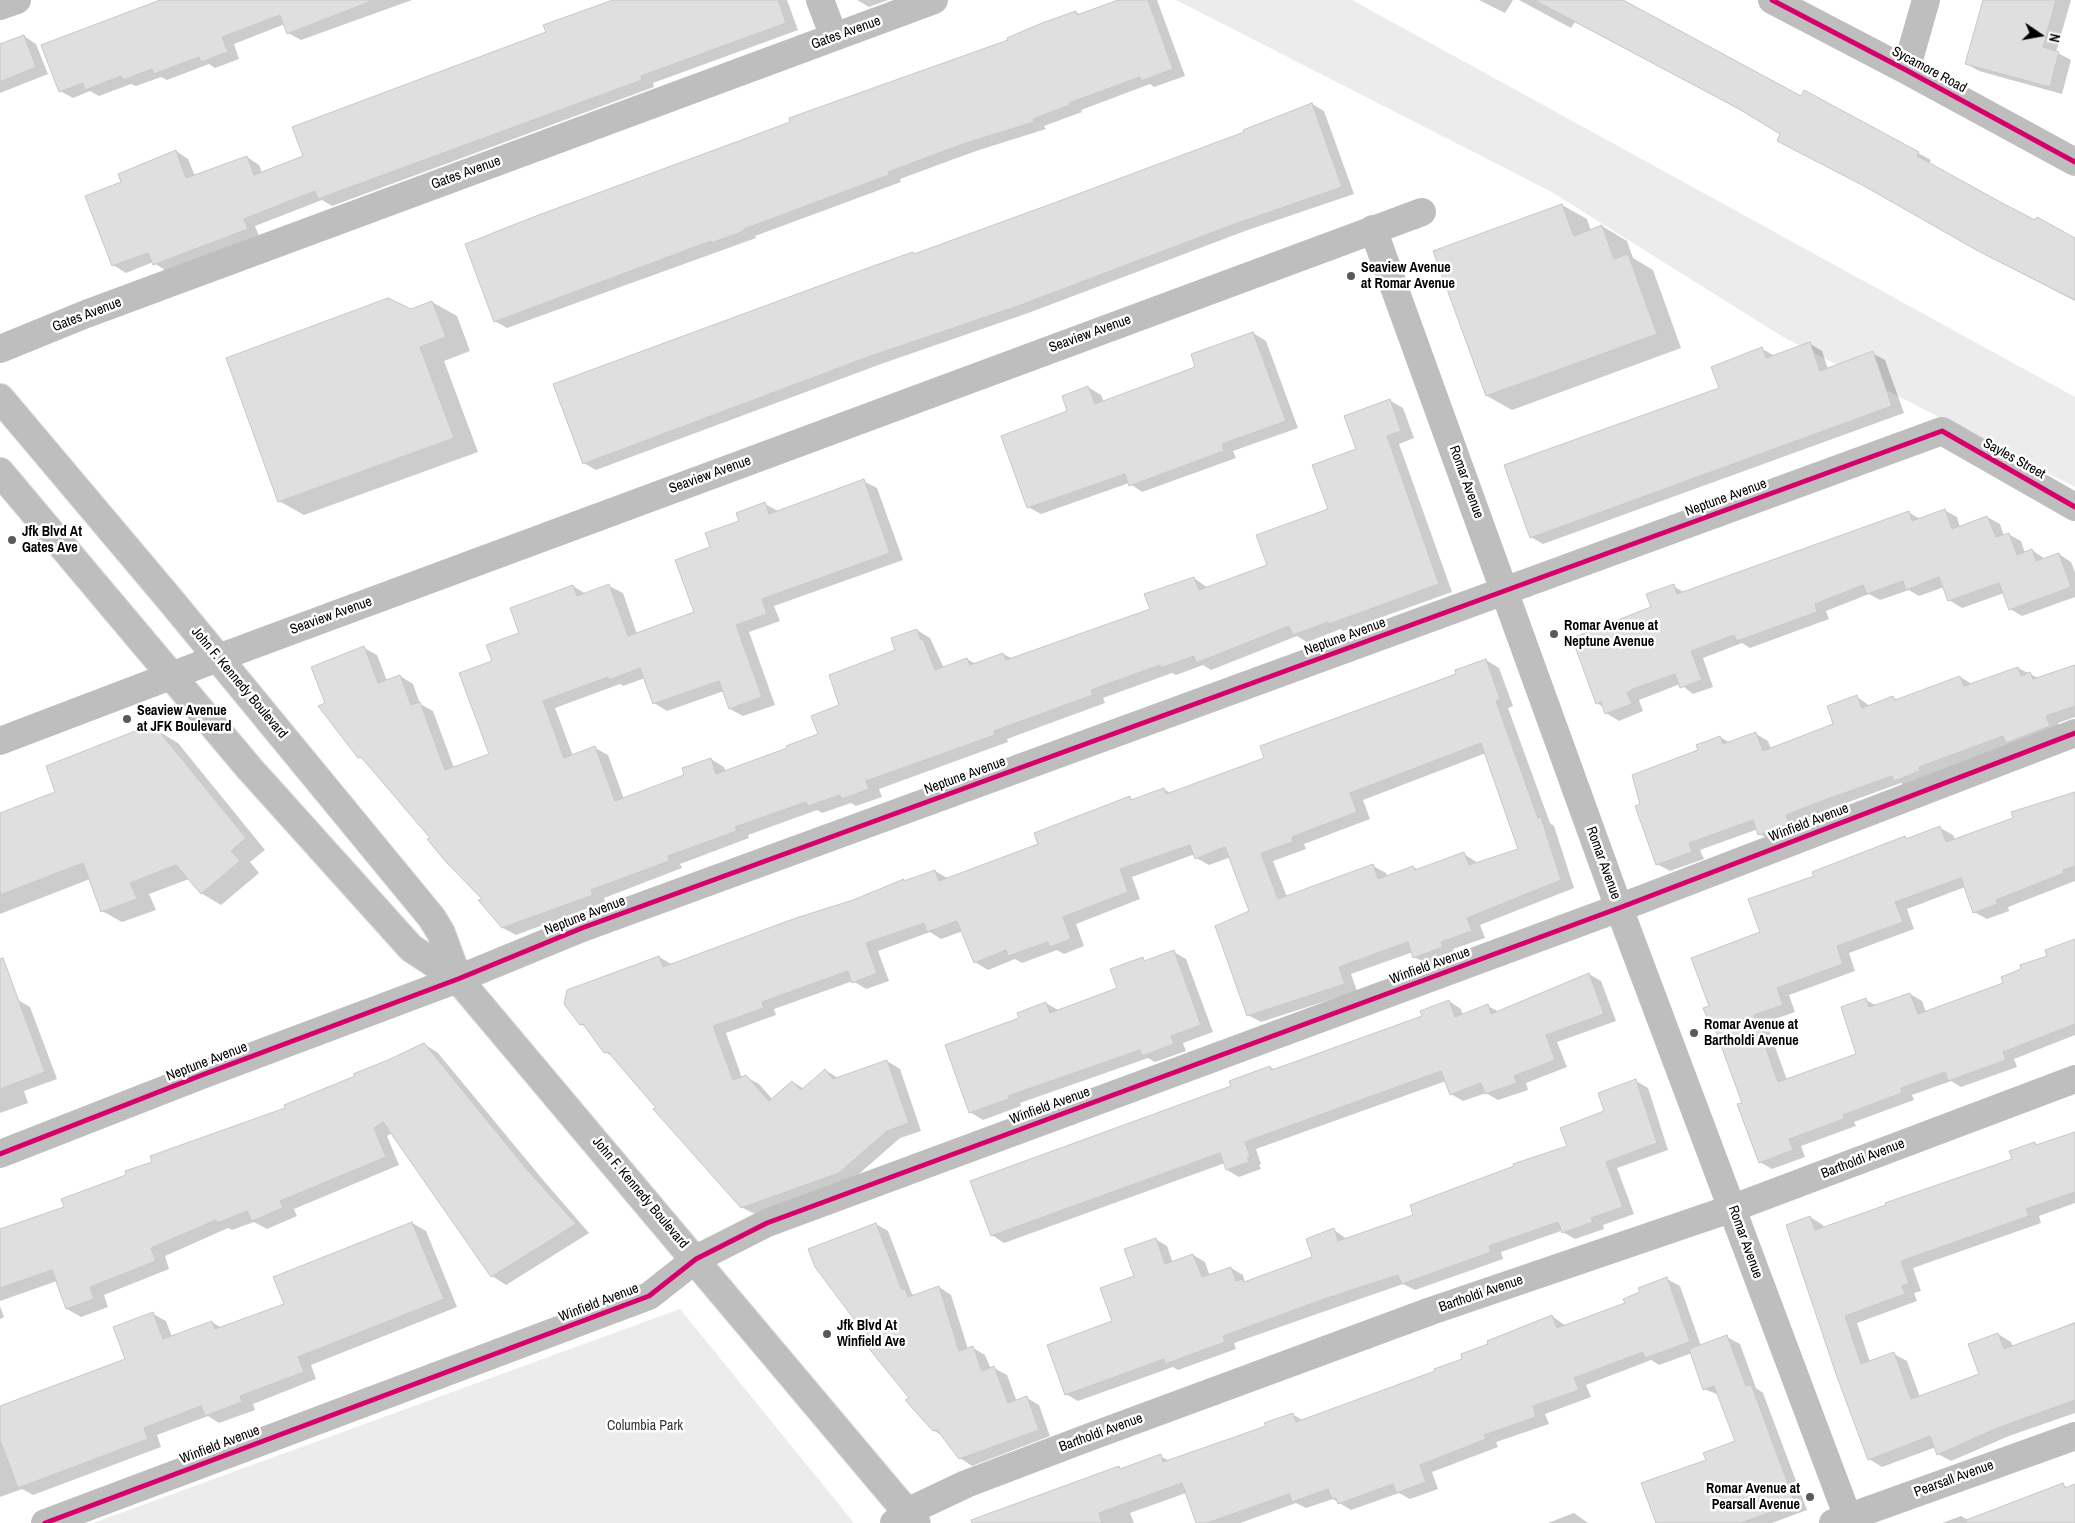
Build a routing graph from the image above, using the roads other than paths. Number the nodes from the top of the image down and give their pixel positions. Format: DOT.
graph roads {
  1 [pos="17,0"];
  2 [pos="820,0"];
  3 [pos="934,0"];
  4 [pos="1772,0"];
  5 [pos="1926,0"];
  6 [pos="0,6"];
  7 [pos="834,37"];
  8 [pos="1906,70"];
  9 [pos="2075,162"];
  10 [pos="1422,212"];
  11 [pos="1373,228"];
  12 [pos="0,349"];
  13 [pos="0,398"];
  14 [pos="1942,431"];
  15 [pos="0,472"];
  16 [pos="2072,498"];
  17 [pos="1506,590"];
  18 [pos="218,658"];
  19 [pos="172,676"];
  20 [pos="2075,733"];
  21 [pos="0,742"];
  22 [pos="1619,908"];
  23 [pos="458,979"];
  24 [pos="2075,1079"];
  25 [pos="0,1154"];
  26 [pos="1733,1208"];
  27 [pos="696,1259"];
  28 [pos="2075,1436"];
  29 [pos="906,1519"];
  30 [pos="1844,1521"];
  31 [pos="45,1523"];
  1 -- 6 [label="street"];
  2 -- 7 [label="street"];
  3 -- 7 [label="street, Gates Avenue"];
  4 -- 8 [label="street, Sycamore Road"];
  5 -- 8 [label="street"];
  7 -- 12 [label="street, Gates Avenue"];
  8 -- 9 [label="street, Sycamore Road"];
  10 -- 11 [label="street, Seaview Avenue"];
  11 -- 17 [label="street, Romar Avenue"];
  11 -- 18 [label="street, Seaview Avenue"];
  13 -- 18 [label="street, John F. Kennedy Boulevard"];
  14 -- 16 [label="street, Sayles Street"];
  14 -- 17 [label="street, Neptune Avenue"];
  15 -- 19 [label="street, John F. Kennedy Boulevard"];
  17 -- 22 [label="street, Romar Avenue"];
  17 -- 23 [label="street, Neptune Avenue"];
  18 -- 19 [label="street, Seaview Avenue"];
  18 -- 23 [label="street, John F. Kennedy Boulevard"];
  19 -- 21 [label="street, Seaview Avenue"];
  19 -- 23 [label="street, John F. Kennedy Boulevard"];
  20 -- 22 [label="street, Winfield Avenue"];
  22 -- 26 [label="street, Romar Avenue"];
  22 -- 27 [label="street, Winfield Avenue"];
  23 -- 25 [label="street, Neptune Avenue"];
  23 -- 27 [label="street, John F. Kennedy Boulevard"];
  24 -- 26 [label="street, Bartholdi Avenue"];
  26 -- 29 [label="street, Bartholdi Avenue"];
  26 -- 30 [label="street, Romar Avenue"];
  27 -- 29 [label="street, John F. Kennedy Boulevard"];
  27 -- 31 [label="street, Winfield Avenue"];
  28 -- 30 [label="street, Pearsall Avenue"];
}
